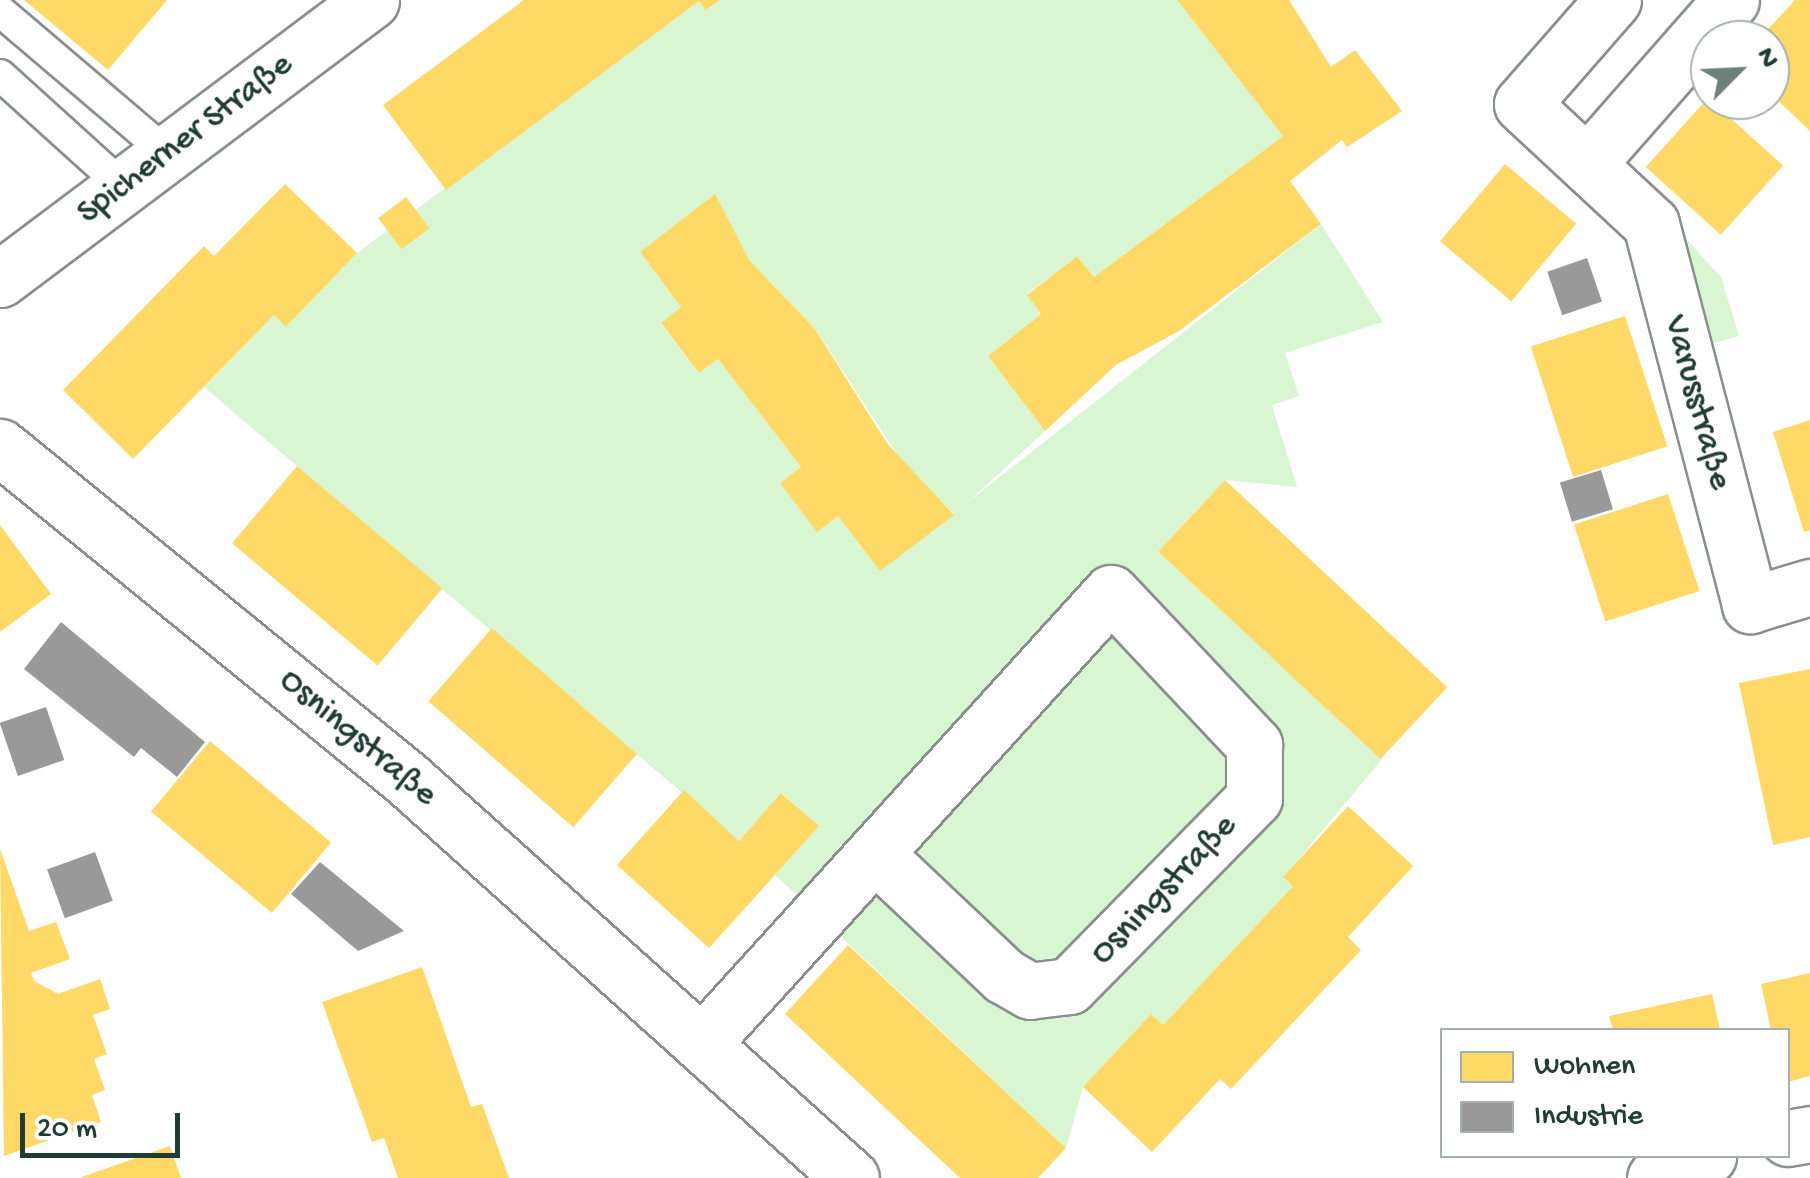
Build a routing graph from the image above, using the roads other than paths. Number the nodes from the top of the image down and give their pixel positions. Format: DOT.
graph roads {
  1 [pos="371,0"];
  2 [pos="1613,0"];
  3 [pos="1730,0"];
  4 [pos="0,11"];
  5 [pos="0,74"];
  6 [pos="167,153"];
  7 [pos="1587,164"];
  8 [pos="123,186"];
  9 [pos="0,279"];
  10 [pos="0,448"];
  11 [pos="1810,586"];
  12 [pos="874,854"];
  13 [pos="704,1041"];
  14 [pos="1698,1158"];
  15 [pos="851,1178"];
  16 [pos="1655,1178"];
  1 -- 6 [label="street, Spicherner Straße"];
  2 -- 7 [label="street, Varusstraße"];
  3 -- 7 [label="street"];
  4 -- 6 [label="lane"];
  5 -- 8 [label="lane"];
  6 -- 8 [label="street, Spicherner Straße"];
  7 -- 11 [label="street, Varusstraße"];
  8 -- 9 [label="street, Spicherner Straße"];
  10 -- 13 [label="street, Osningstraße"];
  12 -- 12 [label="street, Osningstraße"];
  12 -- 13 [label="street, Osningstraße"];
  13 -- 15 [label="street, Osningstraße"];
  14 -- 16 [label="street"];
}
